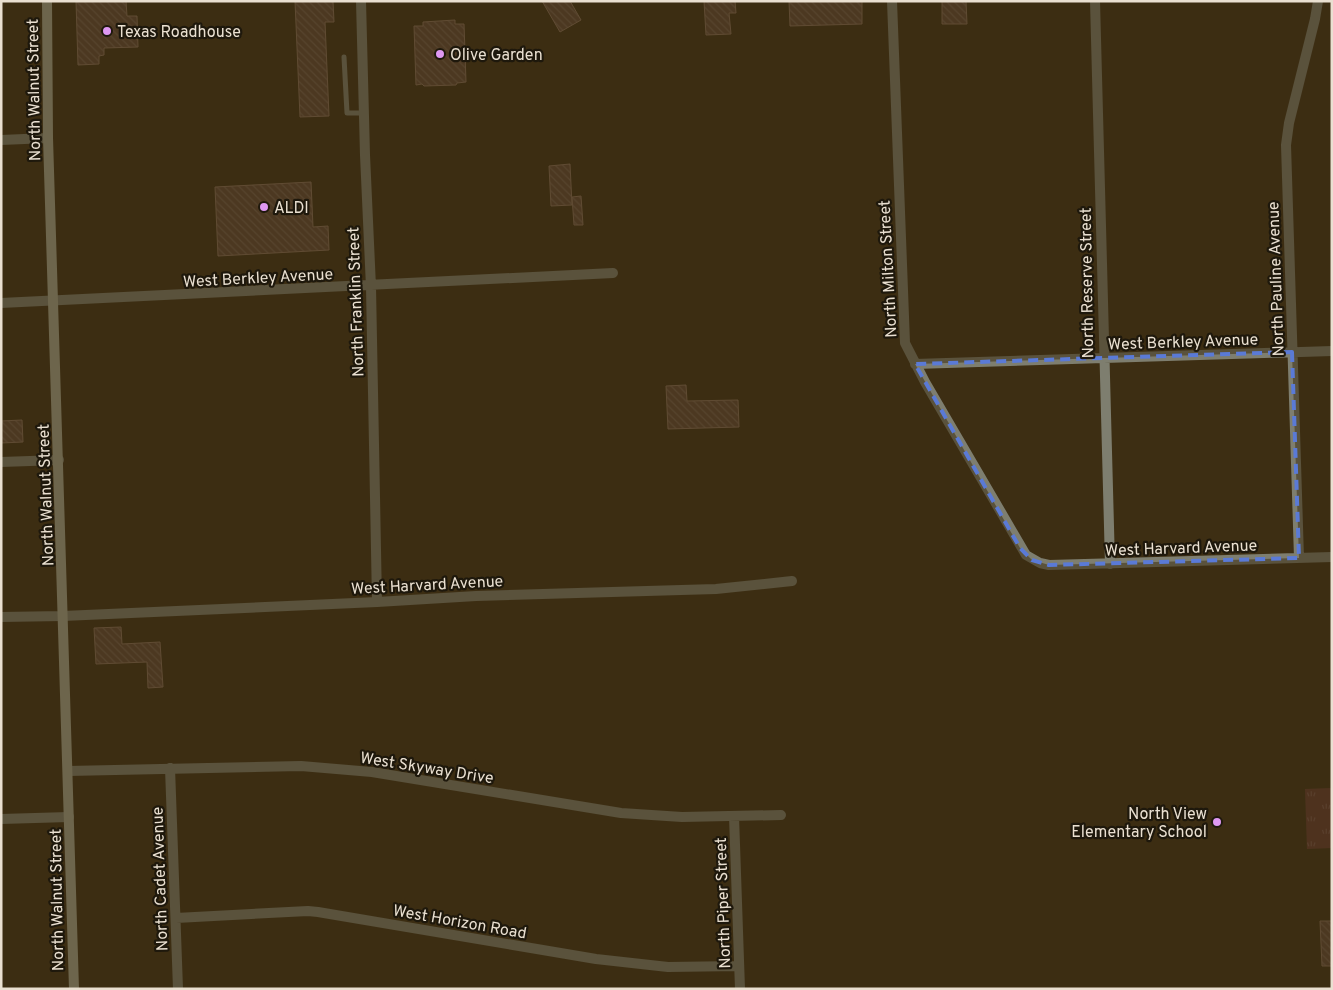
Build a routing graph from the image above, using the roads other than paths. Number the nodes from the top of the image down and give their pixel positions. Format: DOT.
graph roads {
  1 [pos="47,1"];
  2 [pos="361,1"];
  3 [pos="892,1"];
  4 [pos="1095,1"];
  5 [pos="1318,1"];
  6 [pos="344,57"];
  7 [pos="364,112"];
  8 [pos="48,138"];
  9 [pos="1,140"];
  10 [pos="612,274"];
  11 [pos="371,287"];
  12 [pos="54,302"];
  13 [pos="1,304"];
  14 [pos="1332,351"];
  15 [pos="1292,352"];
  16 [pos="1103,359"];
  17 [pos="915,364"];
  18 [pos="59,460"];
  19 [pos="1,462"];
  20 [pos="1332,557"];
  21 [pos="1299,558"];
  22 [pos="1032,560"];
  23 [pos="1110,564"];
  24 [pos="792,582"];
  25 [pos="377,602"];
  26 [pos="63,616"];
  27 [pos="1,617"];
  28 [pos="170,768"];
  29 [pos="68,771"];
  30 [pos="781,815"];
  31 [pos="734,816"];
  32 [pos="69,817"];
  33 [pos="1,819"];
  34 [pos="176,918"];
  35 [pos="739,966"];
  36 [pos="74,989"];
  37 [pos="178,989"];
  38 [pos="740,989"];
  1 -- 8 [label="main road, North Walnut Street"];
  2 -- 7 [label="street, North Franklin Street"];
  3 -- 17 [label="street, North Milton Street"];
  4 -- 16 [label="street, North Reserve Street"];
  5 -- 15 [label="street, North Pauline Avenue"];
  6 -- 7 [label="lane"];
  7 -- 11 [label="street, North Franklin Street"];
  8 -- 9 [label="street"];
  8 -- 12 [label="main road, North Walnut Street"];
  10 -- 11 [label="street, West Berkley Avenue"];
  11 -- 12 [label="street, West Berkley Avenue"];
  11 -- 25 [label="street, North Franklin Street"];
  12 -- 13 [label="street, West Berkley Avenue"];
  12 -- 18 [label="main road, North Walnut Street"];
  14 -- 15 [label="street, West Berkley Avenue"];
  15 -- 16 [label="street, West Berkley Avenue"];
  15 -- 21 [label="street, North Pauline Avenue"];
  16 -- 17 [label="street, West Berkley Avenue"];
  16 -- 23 [label="street, North Reserve Street"];
  17 -- 22 [label="street, North Milton Street"];
  18 -- 19 [label="street"];
  18 -- 26 [label="main road, North Walnut Street"];
  20 -- 21 [label="street, West Harvard Avenue"];
  21 -- 23 [label="street, West Harvard Avenue"];
  22 -- 23 [label="street, West Harvard Avenue"];
  24 -- 25 [label="street, West Harvard Avenue"];
  25 -- 26 [label="street, West Harvard Avenue"];
  26 -- 27 [label="street, West Harvard Avenue"];
  26 -- 29 [label="main road, North Walnut Street"];
  28 -- 29 [label="street, West Skyway Drive"];
  28 -- 31 [label="street, West Skyway Drive"];
  28 -- 34 [label="street, North Cadet Avenue"];
  29 -- 32 [label="main road, North Walnut Street"];
  30 -- 31 [label="street, West Skyway Drive"];
  31 -- 35 [label="street, North Piper Street"];
  32 -- 33 [label="street"];
  32 -- 36 [label="main road, North Walnut Street"];
  34 -- 35 [label="street, West Horizon Road"];
  34 -- 37 [label="street, North Cadet Avenue"];
  35 -- 38 [label="street, North Piper Street"];
}
